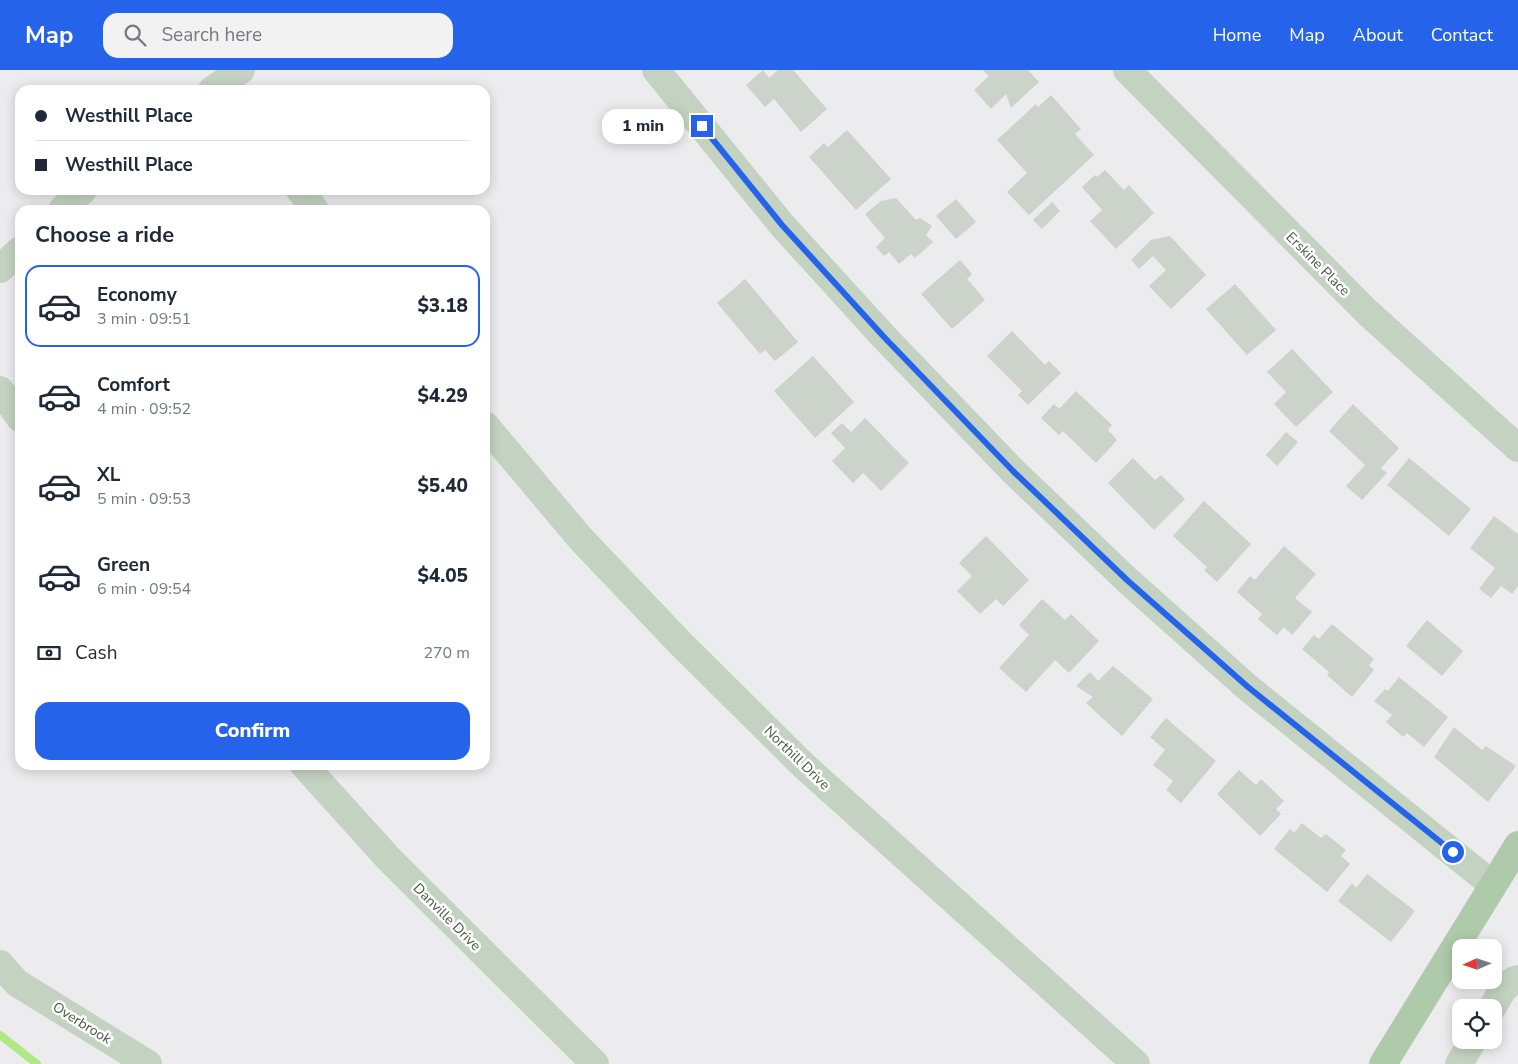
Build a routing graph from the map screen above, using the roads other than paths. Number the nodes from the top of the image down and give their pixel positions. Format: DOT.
graph roads {
  1 [pos="656,70"];
  2 [pos="1127,70"];
  3 [pos="78,195"];
  4 [pos="67,205"];
  5 [pos="15,255"];
  6 [pos="0,269"];
  7 [pos="0,390"];
  8 [pos="15,411"];
  9 [pos="490,431"];
  10 [pos="1518,448"];
  11 [pos="309,770"];
  12 [pos="1518,845"];
  13 [pos="1493,885"];
  14 [pos="8,973"];
  15 [pos="1518,979"];
  16 [pos="1497,999"];
  17 [pos="1468,1049"];
  18 [pos="148,1064"];
  19 [pos="595,1064"];
  20 [pos="1136,1064"];
  21 [pos="1383,1064"];
  22 [pos="1459,1064"];
  1 -- 13 [label="street"];
  2 -- 10 [label="street, Erskine Place"];
  3 -- 4 [label="street"];
  5 -- 6 [label="street"];
  7 -- 8 [label="street"];
  9 -- 20 [label="street, Northill Drive"];
  11 -- 19 [label="street, Danville Drive"];
  12 -- 13 [label="main road"];
  13 -- 21 [label="main road"];
  14 -- 18 [label="street, Overbrook"];
  15 -- 16 [label="street"];
  17 -- 22 [label="street"];
}
